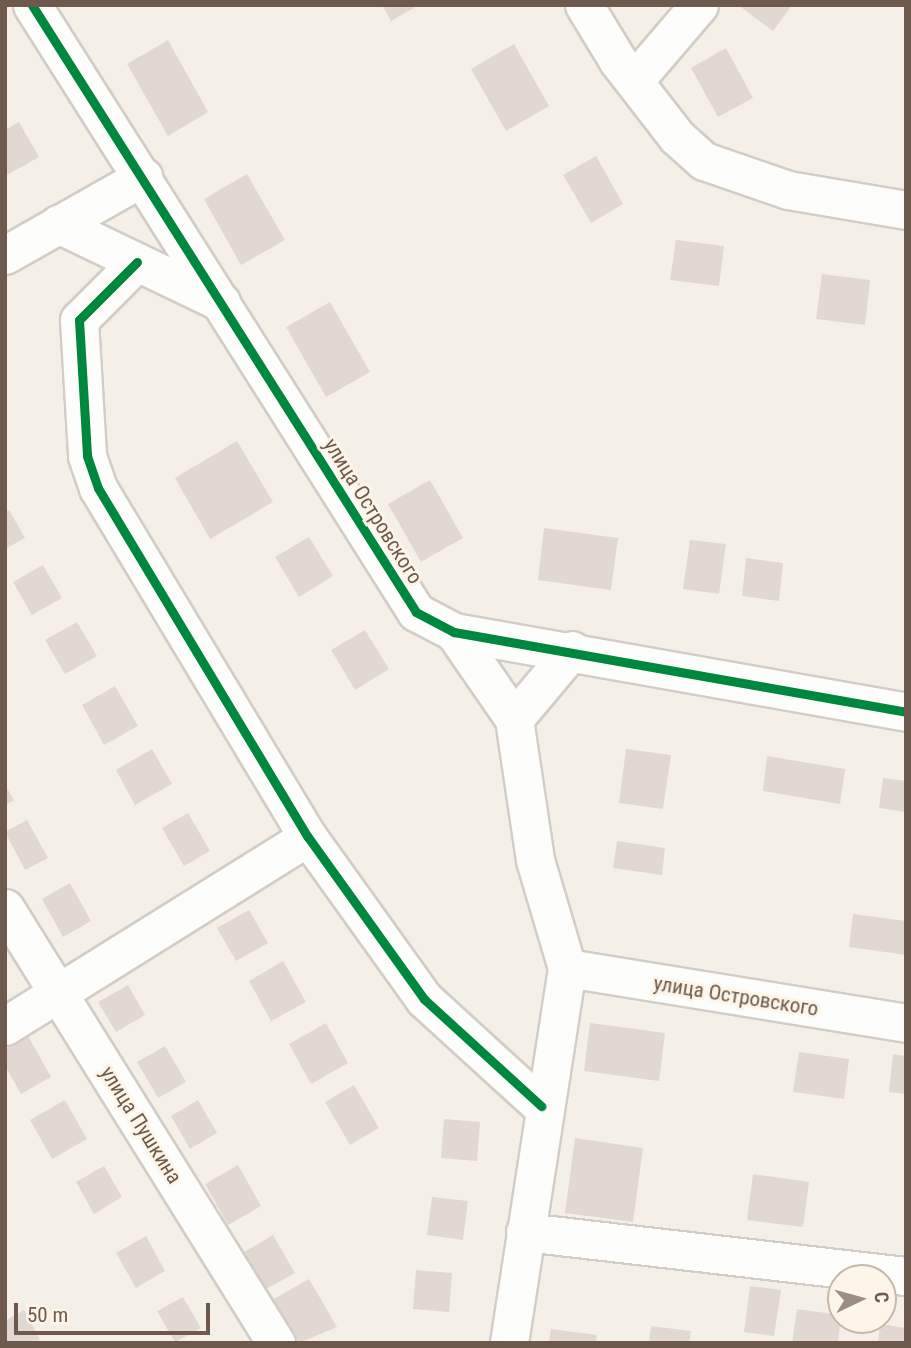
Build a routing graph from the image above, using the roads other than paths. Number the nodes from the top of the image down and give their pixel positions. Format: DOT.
graph roads {
  1 [pos="32,5"];
  2 [pos="584,5"];
  3 [pos="699,5"];
  4 [pos="634,81"];
  5 [pos="143,177"];
  6 [pos="906,210"];
  7 [pos="58,224"];
  8 [pos="5,255"];
  9 [pos="137,262"];
  10 [pos="221,302"];
  11 [pos="454,632"];
  12 [pos="572,650"];
  13 [pos="906,712"];
  14 [pos="514,719"];
  15 [pos="308,837"];
  16 [pos="5,908"];
  17 [pos="567,968"];
  18 [pos="58,992"];
  19 [pos="906,1023"];
  20 [pos="5,1026"];
  21 [pos="541,1106"];
  22 [pos="525,1232"];
  23 [pos="906,1276"];
  24 [pos="276,1343"];
  25 [pos="509,1343"];
  1 -- 5 [label="street, улица Островского"];
  2 -- 4 [label="street"];
  3 -- 4 [label="street"];
  4 -- 6 [label="street"];
  5 -- 7 [label="street"];
  5 -- 10 [label="street, улица Островского"];
  7 -- 8 [label="street"];
  7 -- 9 [label="street"];
  9 -- 10 [label="street"];
  9 -- 15 [label="street"];
  10 -- 11 [label="street, улица Островского"];
  11 -- 12 [label="street, улица Островского"];
  11 -- 14 [label="street"];
  12 -- 13 [label="street, улица Островского"];
  12 -- 14 [label="street"];
  14 -- 17 [label="street"];
  15 -- 18 [label="street"];
  15 -- 21 [label="street"];
  16 -- 18 [label="street, улица Пушкина"];
  17 -- 19 [label="street, улица Островского"];
  17 -- 21 [label="street"];
  18 -- 20 [label="street"];
  18 -- 24 [label="street, улица Пушкина"];
  21 -- 22 [label="street"];
  22 -- 23 [label="street"];
  22 -- 25 [label="street"];
}
